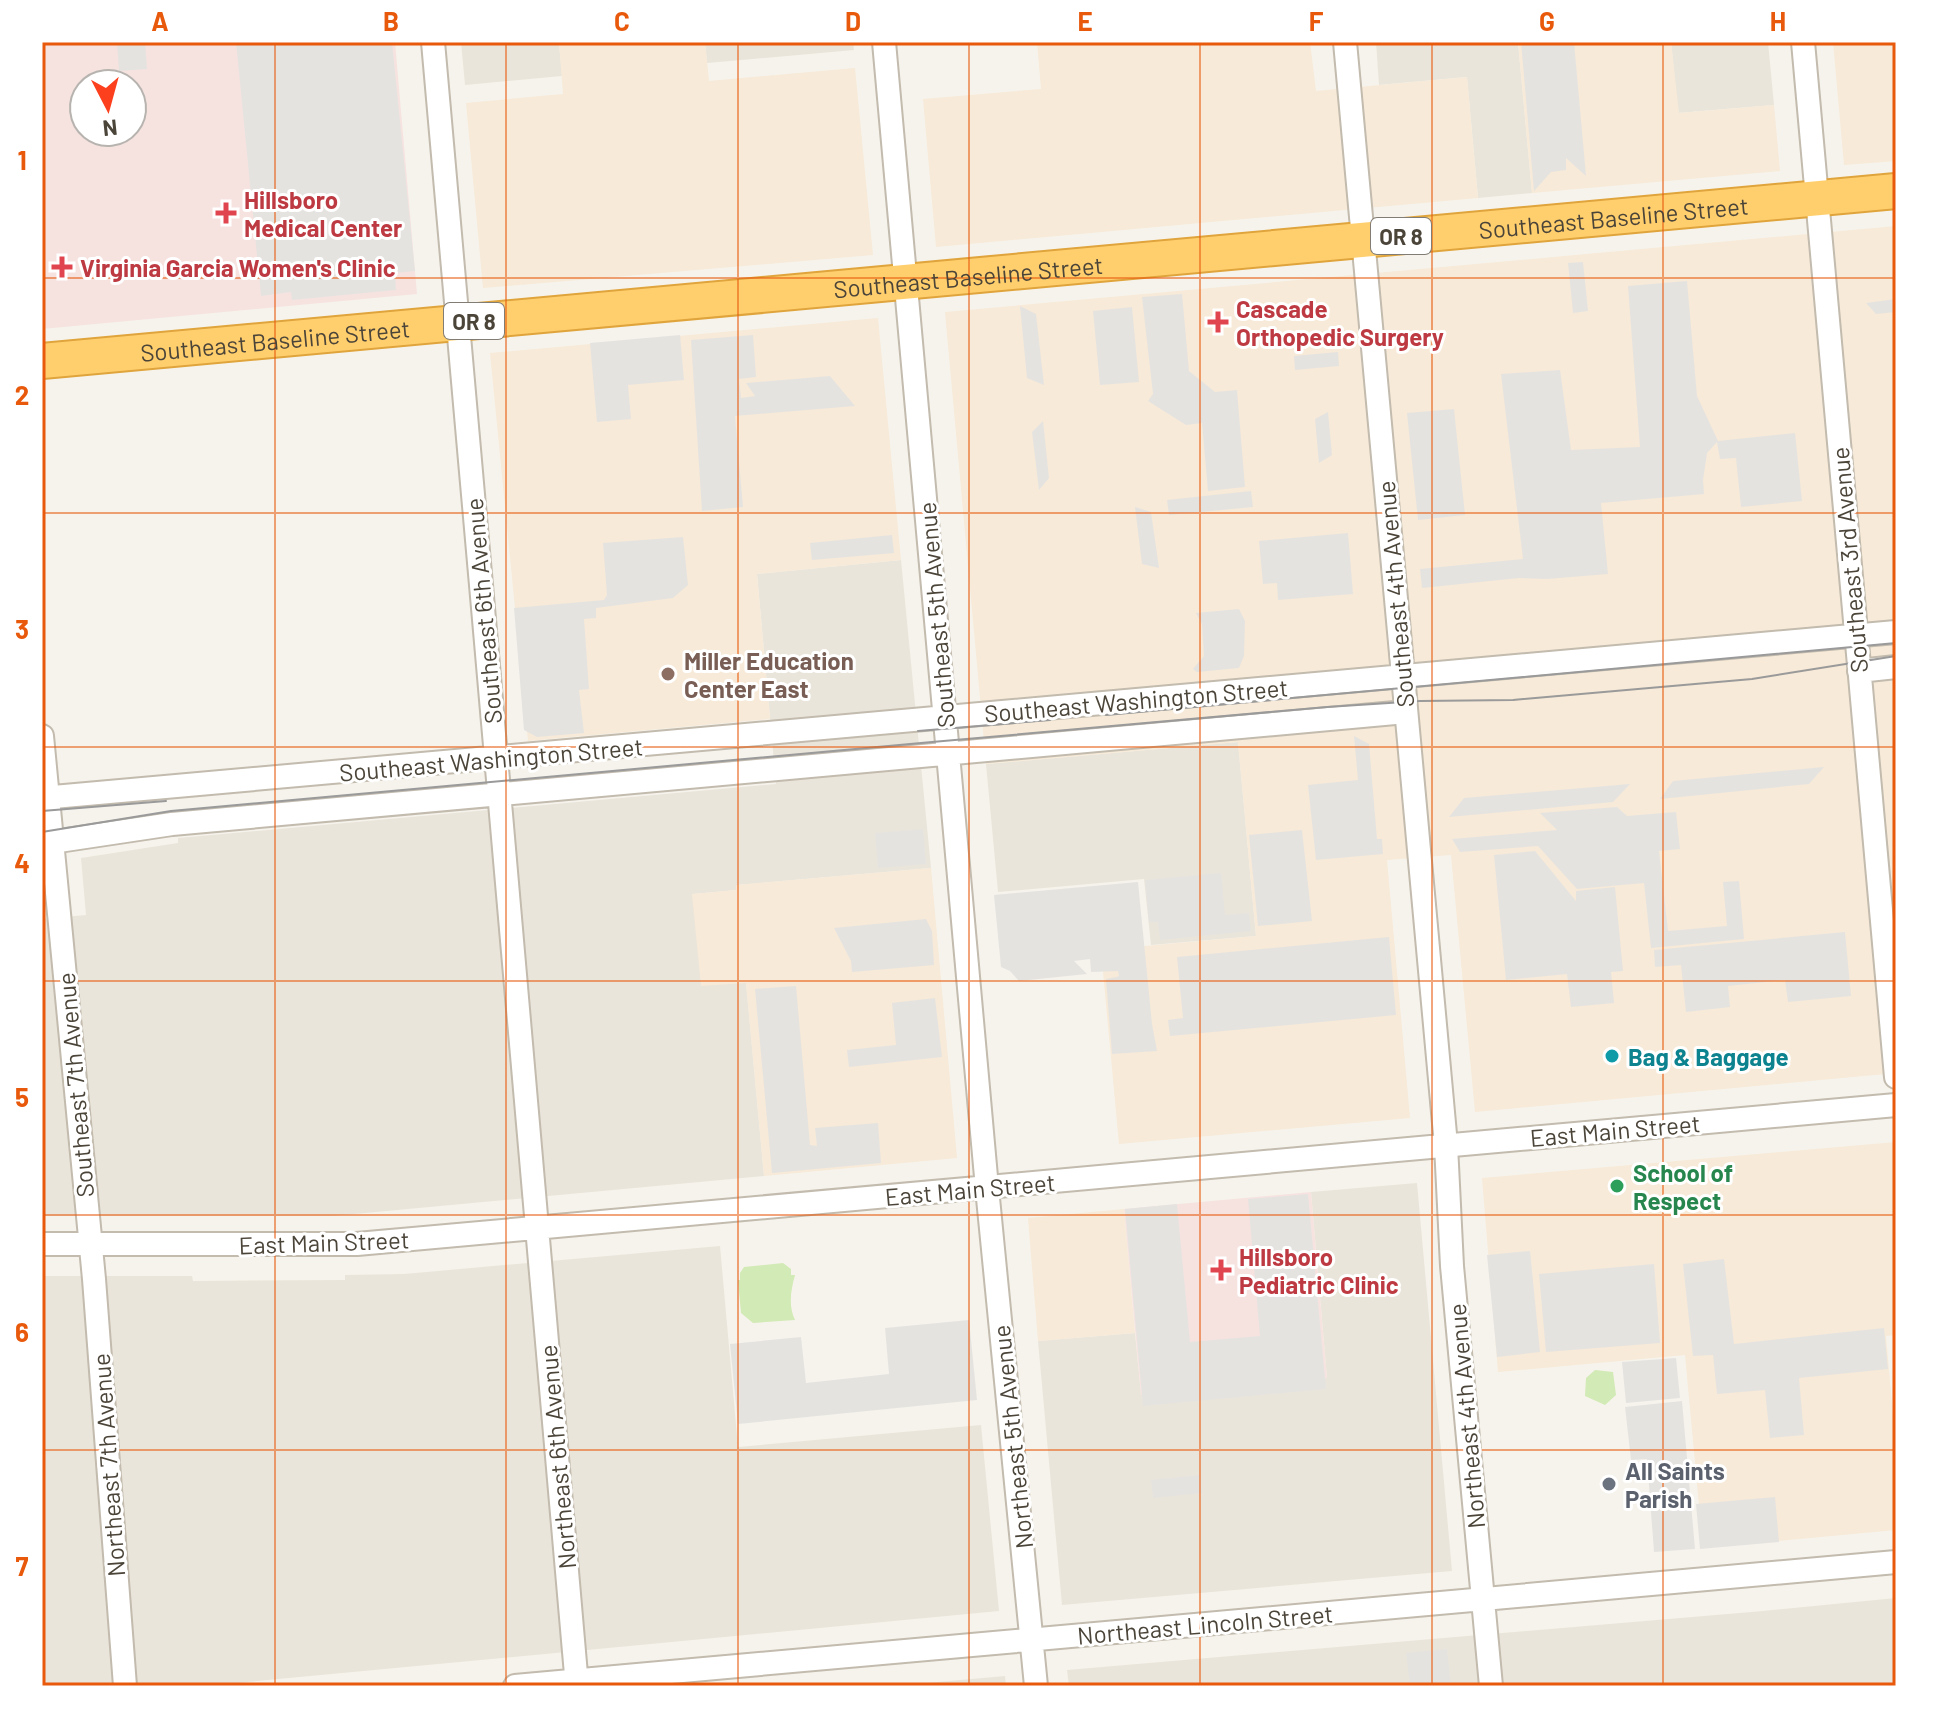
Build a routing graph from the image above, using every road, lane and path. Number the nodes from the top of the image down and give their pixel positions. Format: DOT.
graph roads {
  1 [pos="433,42"];
  2 [pos="884,42"];
  3 [pos="1345,42"];
  4 [pos="1803,42"];
  5 [pos="1896,191"];
  6 [pos="1817,198"];
  7 [pos="1363,240"];
  8 [pos="905,281"];
  9 [pos="457,323"];
  10 [pos="42,361"];
  11 [pos="1896,632"];
  12 [pos="1856,635"];
  13 [pos="1896,667"];
  14 [pos="1859,671"];
  15 [pos="1403,676"];
  16 [pos="1406,712"];
  17 [pos="945,718"];
  18 [pos="42,736"];
  19 [pos="948,755"];
  20 [pos="496,758"];
  21 [pos="500,794"];
  22 [pos="45,798"];
  23 [pos="52,842"];
  24 [pos="1896,1077"];
  25 [pos="1896,1105"];
  26 [pos="1446,1145"];
  27 [pos="987,1188"];
  28 [pos="537,1228"];
  29 [pos="42,1244"];
  30 [pos="90,1244"];
  31 [pos="1896,1562"];
  32 [pos="1483,1598"];
  33 [pos="1031,1640"];
  34 [pos="576,1683"];
  35 [pos="125,1686"];
  36 [pos="515,1686"];
  37 [pos="1036,1686"];
  38 [pos="1491,1686"];
  1 -- 9 [label="street, Southeast 6th Avenue"];
  2 -- 8 [label="street, Southeast 5th Avenue"];
  3 -- 7 [label="street, Southeast 4th Avenue"];
  4 -- 6 [label="street, Southeast 3rd Avenue"];
  5 -- 6 [label="highway, Southeast Baseline Street / OR 8"];
  6 -- 7 [label="highway, Southeast Baseline Street / OR 8"];
  6 -- 12 [label="street, Southeast 3rd Avenue"];
  7 -- 8 [label="highway, Southeast Baseline Street / OR 8"];
  7 -- 15 [label="street, Southeast 4th Avenue"];
  8 -- 9 [label="highway, Southeast Baseline Street / OR 8"];
  8 -- 17 [label="street, Southeast 5th Avenue"];
  9 -- 10 [label="highway, Southeast Baseline Street / OR 8"];
  9 -- 20 [label="street, Southeast 6th Avenue"];
  11 -- 12 [label="street, Southeast Washington Street"];
  12 -- 14 [label="street, Southeast 3rd Avenue"];
  12 -- 15 [label="street, Southeast Washington Street"];
  13 -- 14 [label="street"];
  14 -- 24 [label="street, Southeast 3rd Avenue"];
  15 -- 16 [label="street, Southeast 4th Avenue"];
  15 -- 17 [label="street, Southeast Washington Street"];
  16 -- 19 [label="street, Southeast Washington Street"];
  16 -- 26 [label="street, Southeast 4th Avenue"];
  17 -- 19 [label="street, Southeast 5th Avenue"];
  17 -- 20 [label="street, Southeast Washington Street"];
  18 -- 22 [label="street, Southeast 7th Avenue"];
  19 -- 21 [label="street, Southeast Washington Street"];
  19 -- 27 [label="street, Southeast 5th Avenue"];
  20 -- 21 [label="street, Southeast 6th Avenue"];
  20 -- 22 [label="street, Southeast Washington Street"];
  21 -- 23 [label="street, Southeast Washington Street"];
  21 -- 28 [label="street, Southeast 6th Avenue"];
  22 -- 23 [label="street, Southeast 7th Avenue"];
  23 -- 30 [label="street, Southeast 7th Avenue"];
  25 -- 26 [label="street, East Main Street"];
  26 -- 27 [label="street, East Main Street"];
  26 -- 32 [label="street, Northeast 4th Avenue"];
  27 -- 28 [label="street, East Main Street"];
  27 -- 33 [label="street, Northeast 5th Avenue"];
  28 -- 30 [label="street, East Main Street"];
  28 -- 34 [label="street, Northeast 6th Avenue"];
  29 -- 30 [label="street, East Main Street"];
  30 -- 35 [label="street, Northeast 7th Avenue"];
  31 -- 32 [label="street, Northeast Lincoln Street"];
  32 -- 33 [label="street, Northeast Lincoln Street"];
  32 -- 38 [label="street, Northeast 4th Avenue"];
  33 -- 34 [label="street, Northeast Lincoln Street"];
  33 -- 37 [label="street, Northeast 5th Avenue"];
  34 -- 36 [label="street, Northeast Lincoln Street"];
}
